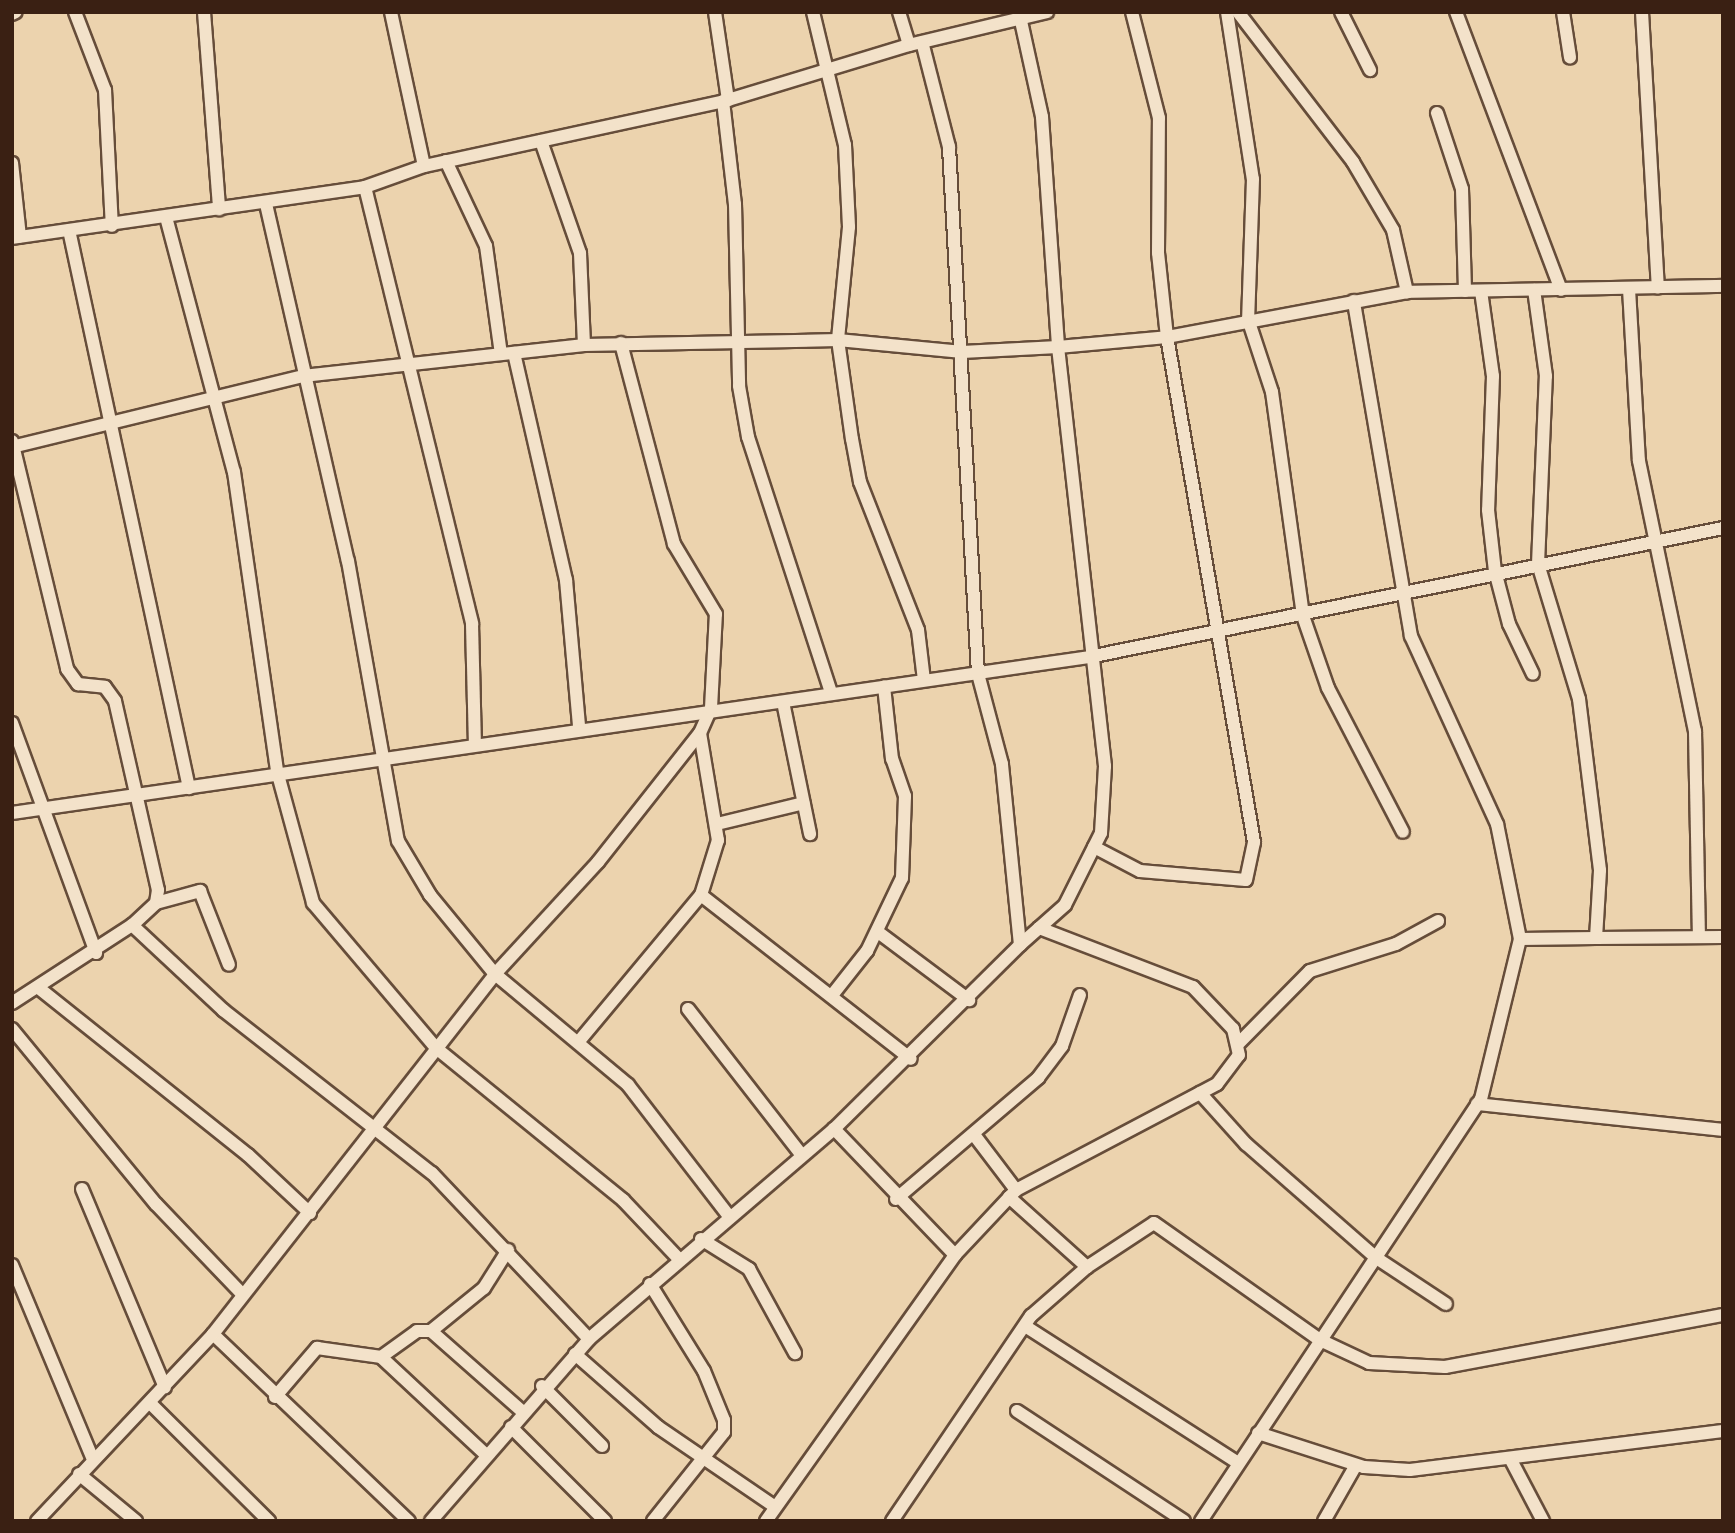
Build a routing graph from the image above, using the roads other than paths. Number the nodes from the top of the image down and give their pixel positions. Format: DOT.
graph roads {
  1 [pos="75,12"];
  2 [pos="204,12"];
  3 [pos="391,12"];
  4 [pos="715,12"];
  5 [pos="813,12"];
  6 [pos="899,12"];
  7 [pos="1047,12"];
  8 [pos="1132,12"];
  9 [pos="1227,12"];
  10 [pos="1238,12"];
  11 [pos="1342,12"];
  12 [pos="1456,12"];
  13 [pos="1563,12"];
  14 [pos="1642,12"];
  15 [pos="1020,16"];
  16 [pos="922,41"];
  17 [pos="909,45"];
  18 [pos="1570,57"];
  19 [pos="1370,70"];
  20 [pos="824,73"];
  21 [pos="725,101"];
  22 [pos="1437,113"];
  23 [pos="541,141"];
  24 [pos="446,161"];
  25 [pos="12,163"];
  26 [pos="424,166"];
  27 [pos="365,187"];
  28 [pos="266,204"];
  29 [pos="219,209"];
  30 [pos="166,218"];
  31 [pos="112,226"];
  32 [pos="69,230"];
  33 [pos="16,238"];
  34 [pos="1723,286"];
  35 [pos="1658,288"];
  36 [pos="1561,289"];
  37 [pos="1629,289"];
  38 [pos="1534,290"];
  39 [pos="1465,291"];
  40 [pos="1482,291"];
  41 [pos="1407,292"];
  42 [pos="1354,301"];
  43 [pos="1248,319"];
  44 [pos="1167,337"];
  45 [pos="838,340"];
  46 [pos="621,344"];
  47 [pos="735,344"];
  48 [pos="584,345"];
  49 [pos="1058,347"];
  50 [pos="962,352"];
  51 [pos="508,354"];
  52 [pos="407,365"];
  53 [pos="303,376"];
  54 [pos="213,394"];
  55 [pos="113,422"];
  56 [pos="13,445"];
  57 [pos="1723,528"];
  58 [pos="1657,542"];
  59 [pos="1538,564"];
  60 [pos="1495,571"];
  61 [pos="1401,593"];
  62 [pos="1303,616"];
  63 [pos="1217,630"];
  64 [pos="1088,657"];
  65 [pos="978,674"];
  66 [pos="1533,674"];
  67 [pos="924,680"];
  68 [pos="884,686"];
  69 [pos="831,692"];
  70 [pos="783,702"];
  71 [pos="711,708"];
  72 [pos="12,723"];
  73 [pos="579,727"];
  74 [pos="700,733"];
  75 [pos="475,743"];
  76 [pos="378,757"];
  77 [pos="277,771"];
  78 [pos="189,788"];
  79 [pos="139,797"];
  80 [pos="804,803"];
  81 [pos="41,810"];
  82 [pos="12,813"];
  83 [pos="717,824"];
  84 [pos="1403,832"];
  85 [pos="810,834"];
  86 [pos="1094,847"];
  87 [pos="701,895"];
  88 [pos="156,903"];
  89 [pos="1438,921"];
  90 [pos="132,925"];
  91 [pos="1040,928"];
  92 [pos="878,932"];
  93 [pos="1699,936"];
  94 [pos="1723,937"];
  95 [pos="1520,939"];
  96 [pos="1596,939"];
  97 [pos="1020,946"];
  98 [pos="96,953"];
  99 [pos="229,965"];
  100 [pos="495,974"];
  101 [pos="40,989"];
  102 [pos="833,994"];
  103 [pos="1080,995"];
  104 [pos="969,1000"];
  105 [pos="12,1003"];
  106 [pos="688,1009"];
  107 [pos="12,1029"];
  108 [pos="580,1040"];
  109 [pos="1239,1043"];
  110 [pos="436,1048"];
  111 [pos="911,1059"];
  112 [pos="1200,1093"];
  113 [pos="1477,1104"];
  114 [pos="373,1126"];
  115 [pos="834,1129"];
  116 [pos="1723,1130"];
  117 [pos="975,1136"];
  118 [pos="801,1154"];
  119 [pos="82,1189"];
  120 [pos="1013,1193"];
  121 [pos="896,1199"];
  122 [pos="310,1213"];
  123 [pos="729,1216"];
  124 [pos="701,1239"];
  125 [pos="508,1250"];
  126 [pos="955,1255"];
  127 [pos="1375,1257"];
  128 [pos="678,1258"];
  129 [pos="12,1265"];
  130 [pos="1087,1267"];
  131 [pos="650,1284"];
  132 [pos="240,1292"];
  133 [pos="1446,1304"];
  134 [pos="1723,1315"];
  135 [pos="1025,1326"];
  136 [pos="431,1331"];
  137 [pos="212,1334"];
  138 [pos="589,1339"];
  139 [pos="1320,1340"];
  140 [pos="795,1353"];
  141 [pos="575,1354"];
  142 [pos="381,1357"];
  143 [pos="542,1386"];
  144 [pos="165,1387"];
  145 [pos="275,1396"];
  146 [pos="150,1403"];
  147 [pos="1017,1411"];
  148 [pos="524,1413"];
  149 [pos="511,1427"];
  150 [pos="1723,1431"];
  151 [pos="1258,1433"];
  152 [pos="602,1446"];
  153 [pos="486,1455"];
  154 [pos="92,1457"];
  155 [pos="700,1460"];
  156 [pos="1511,1460"];
  157 [pos="1238,1463"];
  158 [pos="1356,1465"];
  159 [pos="79,1474"];
  160 [pos="774,1506"];
  161 [pos="435,1520"];
  162 [pos="37,1521"];
  163 [pos="136,1521"];
  164 [pos="269,1521"];
  165 [pos="409,1521"];
  166 [pos="605,1521"];
  167 [pos="653,1521"];
  168 [pos="766,1521"];
  169 [pos="892,1521"];
  170 [pos="1184,1521"];
  171 [pos="1201,1521"];
  172 [pos="1324,1521"];
  173 [pos="1542,1521"];
  1 -- 31 [label="street"];
  2 -- 29 [label="street"];
  3 -- 26 [label="street"];
  4 -- 21 [label="street"];
  5 -- 20 [label="street"];
  6 -- 17 [label="street"];
  7 -- 15 [label="street"];
  8 -- 44 [label="street"];
  9 -- 43 [label="street"];
  10 -- 41 [label="street"];
  11 -- 19 [label="street"];
  12 -- 36 [label="street"];
  13 -- 18 [label="street"];
  14 -- 35 [label="street"];
  15 -- 16 [label="street"];
  15 -- 49 [label="street"];
  16 -- 17 [label="street"];
  16 -- 50 [label="street"];
  17 -- 20 [label="street"];
  20 -- 21 [label="street"];
  20 -- 45 [label="street"];
  21 -- 23 [label="street"];
  21 -- 47 [label="street"];
  22 -- 39 [label="street"];
  23 -- 24 [label="street"];
  23 -- 48 [label="street"];
  24 -- 26 [label="street"];
  24 -- 51 [label="street"];
  25 -- 33 [label="street"];
  26 -- 27 [label="street"];
  27 -- 28 [label="street"];
  27 -- 52 [label="street"];
  28 -- 29 [label="street"];
  28 -- 53 [label="street"];
  29 -- 30 [label="street"];
  30 -- 31 [label="street"];
  30 -- 54 [label="street"];
  31 -- 32 [label="street"];
  32 -- 33 [label="street"];
  32 -- 55 [label="street"];
  34 -- 35 [label="street"];
  35 -- 37 [label="street"];
  36 -- 37 [label="street"];
  36 -- 38 [label="street"];
  37 -- 58 [label="street"];
  38 -- 40 [label="street"];
  38 -- 59 [label="street"];
  39 -- 40 [label="street"];
  39 -- 41 [label="street"];
  40 -- 60 [label="street"];
  41 -- 42 [label="street"];
  42 -- 43 [label="street"];
  42 -- 61 [label="street"];
  43 -- 44 [label="street"];
  43 -- 62 [label="street"];
  44 -- 49 [label="street"];
  44 -- 63 [label="street"];
  45 -- 47 [label="street"];
  45 -- 50 [label="street"];
  45 -- 67 [label="street"];
  46 -- 47 [label="street"];
  46 -- 48 [label="street"];
  46 -- 71 [label="street"];
  47 -- 69 [label="street"];
  48 -- 51 [label="street"];
  49 -- 50 [label="street"];
  49 -- 64 [label="street"];
  50 -- 65 [label="street"];
  51 -- 52 [label="street"];
  51 -- 73 [label="street"];
  52 -- 53 [label="street"];
  52 -- 75 [label="street"];
  53 -- 54 [label="street"];
  53 -- 76 [label="street"];
  54 -- 55 [label="street"];
  54 -- 77 [label="street"];
  55 -- 56 [label="street"];
  55 -- 78 [label="street"];
  56 -- 79 [label="street"];
  57 -- 58 [label="street"];
  58 -- 59 [label="street"];
  58 -- 93 [label="street"];
  59 -- 60 [label="street"];
  59 -- 96 [label="street"];
  60 -- 61 [label="street"];
  60 -- 66 [label="street"];
  61 -- 62 [label="street"];
  61 -- 95 [label="street"];
  62 -- 63 [label="street"];
  62 -- 84 [label="street"];
  63 -- 64 [label="street"];
  63 -- 86 [label="street"];
  64 -- 65 [label="street"];
  64 -- 86 [label="street"];
  65 -- 67 [label="street"];
  65 -- 97 [label="street"];
  67 -- 68 [label="street"];
  68 -- 69 [label="street"];
  68 -- 92 [label="street"];
  69 -- 70 [label="street"];
  70 -- 71 [label="street"];
  70 -- 80 [label="street"];
  71 -- 73 [label="street"];
  71 -- 74 [label="street"];
  72 -- 81 [label="street"];
  73 -- 75 [label="street"];
  74 -- 83 [label="street"];
  74 -- 100 [label="street"];
  75 -- 76 [label="street"];
  76 -- 77 [label="street"];
  76 -- 100 [label="street"];
  77 -- 78 [label="street"];
  77 -- 110 [label="street"];
  78 -- 79 [label="street"];
  79 -- 81 [label="street"];
  79 -- 88 [label="street"];
  80 -- 83 [label="street"];
  80 -- 85 [label="street"];
  81 -- 82 [label="street"];
  81 -- 98 [label="street"];
  83 -- 87 [label="street"];
  86 -- 91 [label="street"];
  87 -- 102 [label="street"];
  87 -- 108 [label="street"];
  88 -- 90 [label="street"];
  88 -- 99 [label="street"];
  89 -- 109 [label="street"];
  90 -- 98 [label="street"];
  90 -- 114 [label="street"];
  91 -- 97 [label="street"];
  91 -- 109 [label="street"];
  92 -- 102 [label="street"];
  92 -- 104 [label="street"];
  93 -- 94 [label="street"];
  93 -- 96 [label="street"];
  95 -- 96 [label="street"];
  95 -- 113 [label="street"];
  97 -- 104 [label="street"];
  98 -- 101 [label="street"];
  100 -- 108 [label="street"];
  100 -- 110 [label="street"];
  101 -- 105 [label="street"];
  101 -- 122 [label="street"];
  102 -- 111 [label="street"];
  103 -- 117 [label="street"];
  104 -- 111 [label="street"];
  106 -- 118 [label="street"];
  107 -- 132 [label="street"];
  108 -- 123 [label="street"];
  109 -- 112 [label="street"];
  110 -- 114 [label="street"];
  110 -- 128 [label="street"];
  111 -- 115 [label="street"];
  112 -- 120 [label="street"];
  112 -- 127 [label="street"];
  113 -- 116 [label="street"];
  113 -- 127 [label="street"];
  114 -- 122 [label="street"];
  114 -- 125 [label="street"];
  115 -- 118 [label="street"];
  115 -- 121 [label="street"];
  117 -- 120 [label="street"];
  117 -- 121 [label="street"];
  118 -- 123 [label="street"];
  119 -- 144 [label="street"];
  120 -- 126 [label="street"];
  120 -- 130 [label="street"];
  121 -- 126 [label="street"];
  122 -- 132 [label="street"];
  123 -- 124 [label="street"];
  124 -- 128 [label="street"];
  124 -- 140 [label="street"];
  125 -- 136 [label="street"];
  125 -- 138 [label="street"];
  126 -- 160 [label="street"];
  127 -- 133 [label="street"];
  127 -- 139 [label="street"];
  128 -- 131 [label="street"];
  129 -- 154 [label="street"];
  130 -- 135 [label="street"];
  130 -- 139 [label="street"];
  131 -- 138 [label="street"];
  131 -- 155 [label="street"];
  132 -- 137 [label="street"];
  134 -- 139 [label="street"];
  135 -- 157 [label="street"];
  135 -- 169 [label="street"];
  136 -- 142 [label="street"];
  136 -- 148 [label="street"];
  137 -- 144 [label="street"];
  137 -- 145 [label="street"];
  138 -- 141 [label="street"];
  139 -- 151 [label="street"];
  141 -- 143 [label="street"];
  141 -- 155 [label="street"];
  142 -- 145 [label="street"];
  142 -- 153 [label="street"];
  143 -- 148 [label="street"];
  143 -- 152 [label="street"];
  144 -- 146 [label="street"];
  145 -- 165 [label="street"];
  146 -- 154 [label="street"];
  146 -- 164 [label="street"];
  147 -- 170 [label="street"];
  148 -- 149 [label="street"];
  149 -- 153 [label="street"];
  149 -- 166 [label="street"];
  150 -- 156 [label="street"];
  151 -- 157 [label="street"];
  151 -- 158 [label="street"];
  153 -- 161 [label="street"];
  154 -- 159 [label="street"];
  155 -- 160 [label="street"];
  155 -- 167 [label="street"];
  156 -- 158 [label="street"];
  156 -- 173 [label="street"];
  157 -- 171 [label="street"];
  158 -- 172 [label="street"];
  159 -- 162 [label="street"];
  159 -- 163 [label="street"];
  160 -- 168 [label="street"];
}
